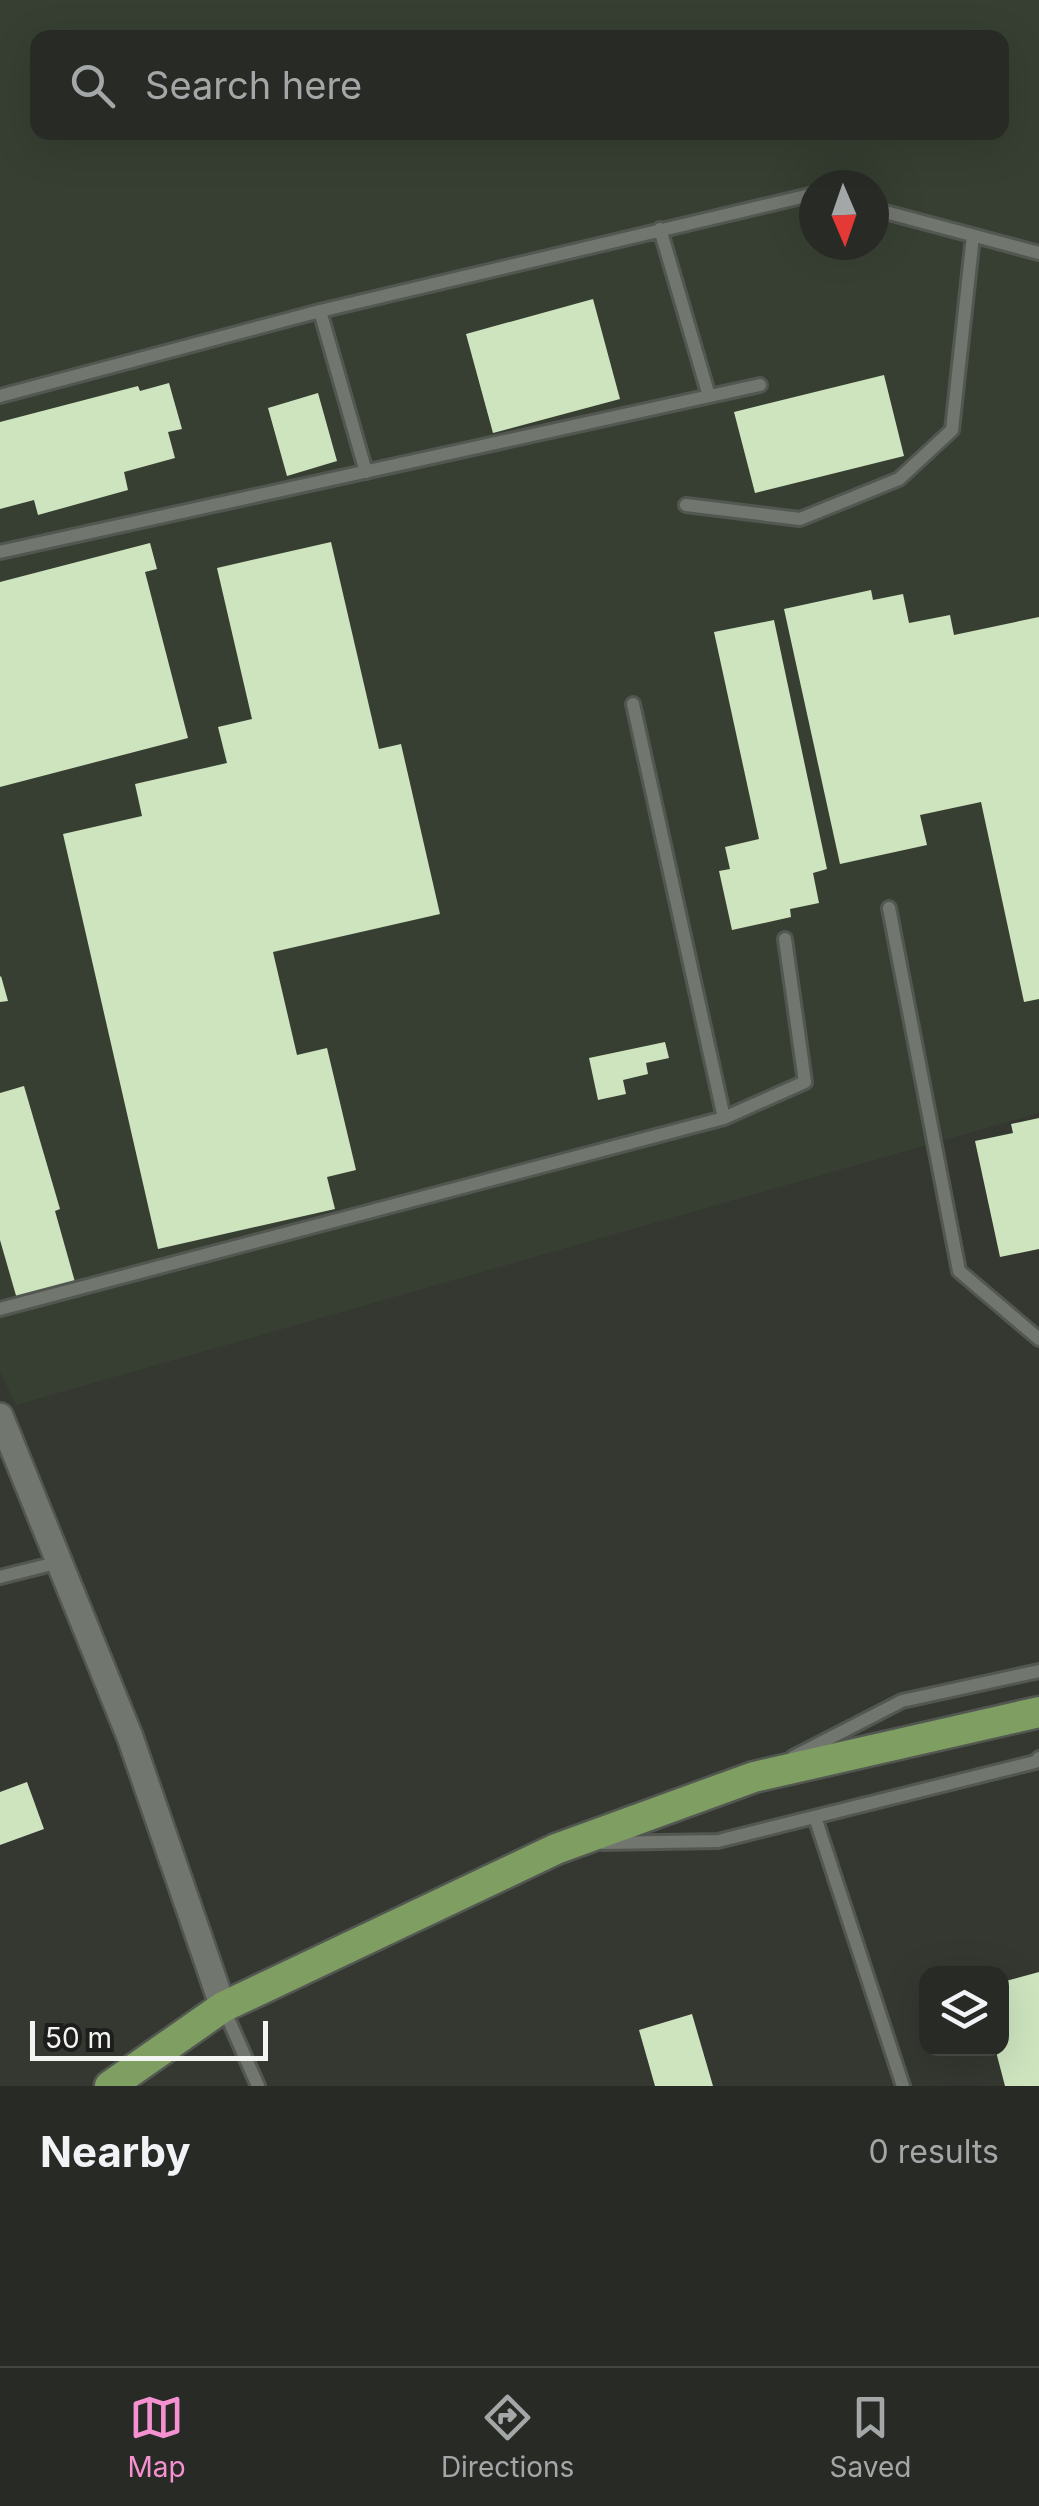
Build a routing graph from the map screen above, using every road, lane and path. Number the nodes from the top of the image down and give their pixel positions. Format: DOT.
graph roads {
  1 [pos="799,197"];
  2 [pos="889,214"];
  3 [pos="660,229"];
  4 [pos="974,236"];
  5 [pos="1039,253"];
  6 [pos="320,311"];
  7 [pos="760,385"];
  8 [pos="0,396"];
  9 [pos="709,396"];
  10 [pos="366,472"];
  11 [pos="686,505"];
  12 [pos="0,552"];
  13 [pos="633,704"];
  14 [pos="889,908"];
  15 [pos="785,939"];
  16 [pos="724,1118"];
  17 [pos="0,1309"];
  18 [pos="1039,1339"];
  19 [pos="0,1416"];
  20 [pos="60,1562"];
  21 [pos="0,1578"];
  22 [pos="1039,1671"];
  23 [pos="1039,1712"];
  24 [pos="1039,1758"];
  25 [pos="754,1778"];
  26 [pos="816,1816"];
  27 [pos="571,1844"];
  28 [pos="223,2007"];
  29 [pos="110,2086"];
  30 [pos="258,2086"];
  31 [pos="903,2086"];
  1 -- 3 [label="lane"];
  2 -- 4 [label="lane"];
  3 -- 6 [label="lane"];
  3 -- 9 [label="lane"];
  4 -- 5 [label="lane"];
  4 -- 11 [label="lane"];
  6 -- 8 [label="lane"];
  6 -- 10 [label="lane"];
  7 -- 9 [label="lane"];
  9 -- 10 [label="lane"];
  10 -- 12 [label="lane"];
  13 -- 16 [label="lane"];
  14 -- 18 [label="lane"];
  15 -- 16 [label="lane"];
  16 -- 17 [label="lane"];
  19 -- 20 [label="street"];
  20 -- 21 [label="lane"];
  20 -- 28 [label="street"];
  22 -- 25 [label="lane"];
  23 -- 25 [label="main road"];
  24 -- 26 [label="lane"];
  25 -- 27 [label="main road"];
  26 -- 27 [label="lane"];
  26 -- 31 [label="lane"];
  27 -- 28 [label="main road"];
  28 -- 29 [label="main road"];
  28 -- 30 [label="lane"];
}
